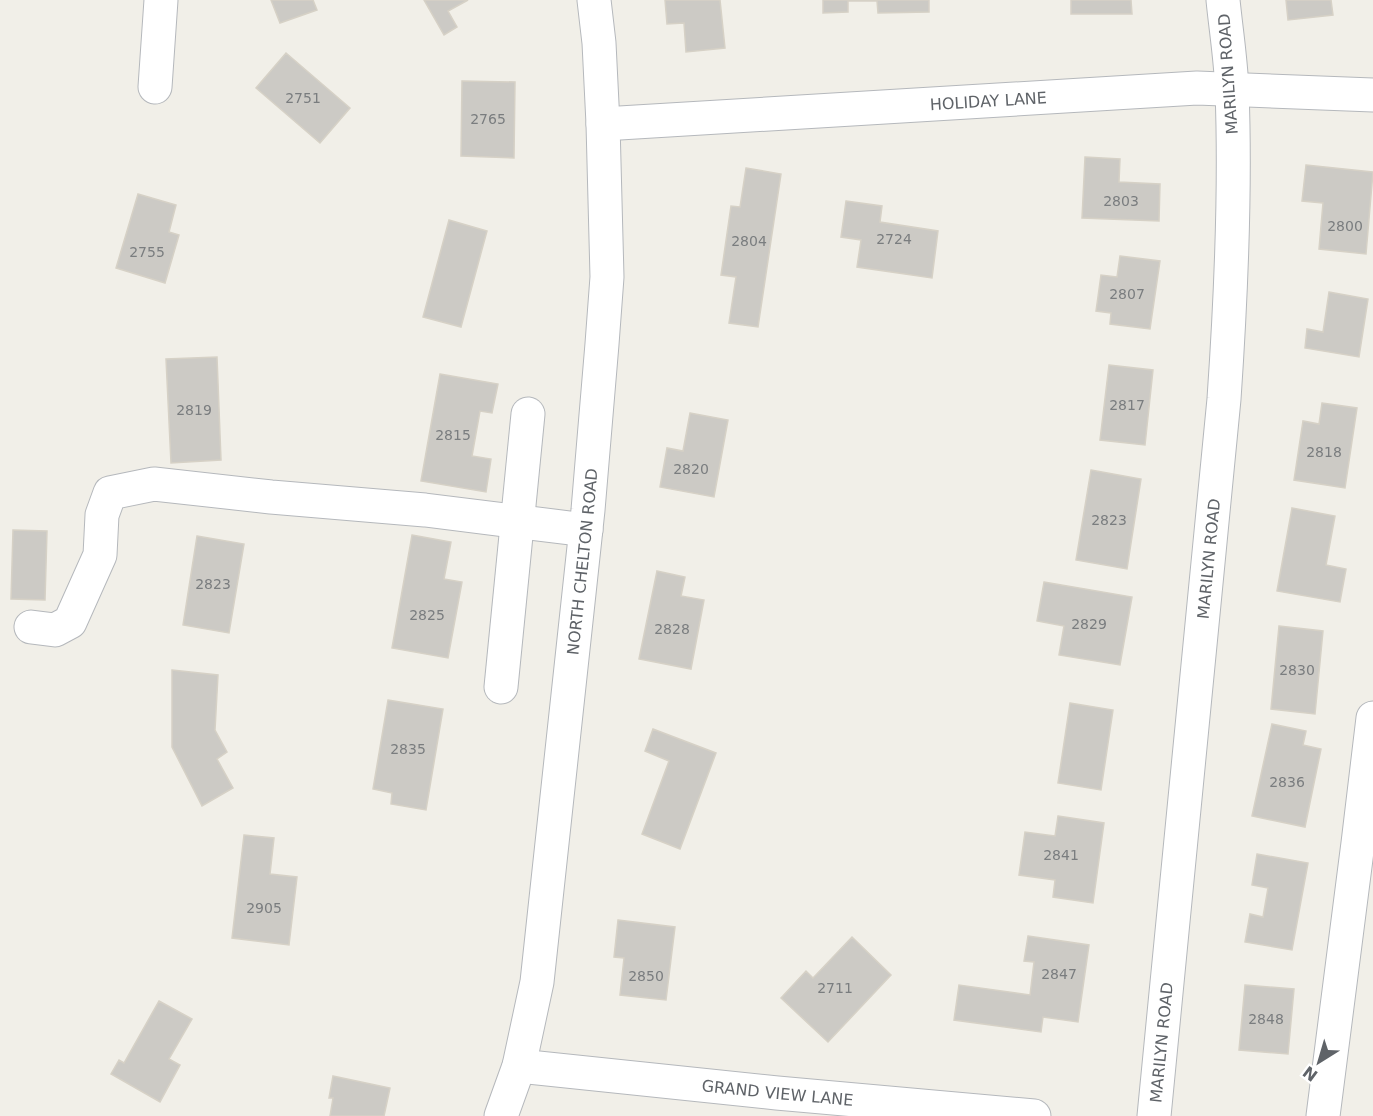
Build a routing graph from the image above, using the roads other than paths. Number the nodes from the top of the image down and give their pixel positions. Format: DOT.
graph roads {
  1 [pos="160,0"];
  2 [pos="594,0"];
  3 [pos="1222,0"];
  4 [pos="155,87"];
  5 [pos="1232,89"];
  6 [pos="1373,94"];
  7 [pos="603,124"];
  8 [pos="528,414"];
  9 [pos="517,521"];
  10 [pos="586,530"];
  11 [pos="31,627"];
  12 [pos="501,687"];
  13 [pos="1373,718"];
  14 [pos="519,1066"];
  15 [pos="501,1116"];
  16 [pos="1034,1116"];
  17 [pos="1154,1116"];
  18 [pos="1323,1116"];
  1 -- 4 [label="street"];
  2 -- 7 [label="street, NORTH CHELTON ROAD"];
  3 -- 5 [label="street, MARILYN ROAD"];
  5 -- 6 [label="street, HOLIDAY LANE"];
  5 -- 7 [label="street, HOLIDAY LANE"];
  5 -- 17 [label="street, MARILYN ROAD"];
  7 -- 10 [label="street, NORTH CHELTON ROAD"];
  8 -- 9 [label="street"];
  9 -- 10 [label="street"];
  9 -- 11 [label="street"];
  9 -- 12 [label="street"];
  10 -- 14 [label="street, NORTH CHELTON ROAD"];
  13 -- 18 [label="street"];
  14 -- 15 [label="street, NORTH CHELTON ROAD"];
  14 -- 16 [label="street, GRAND VIEW LANE"];
}
